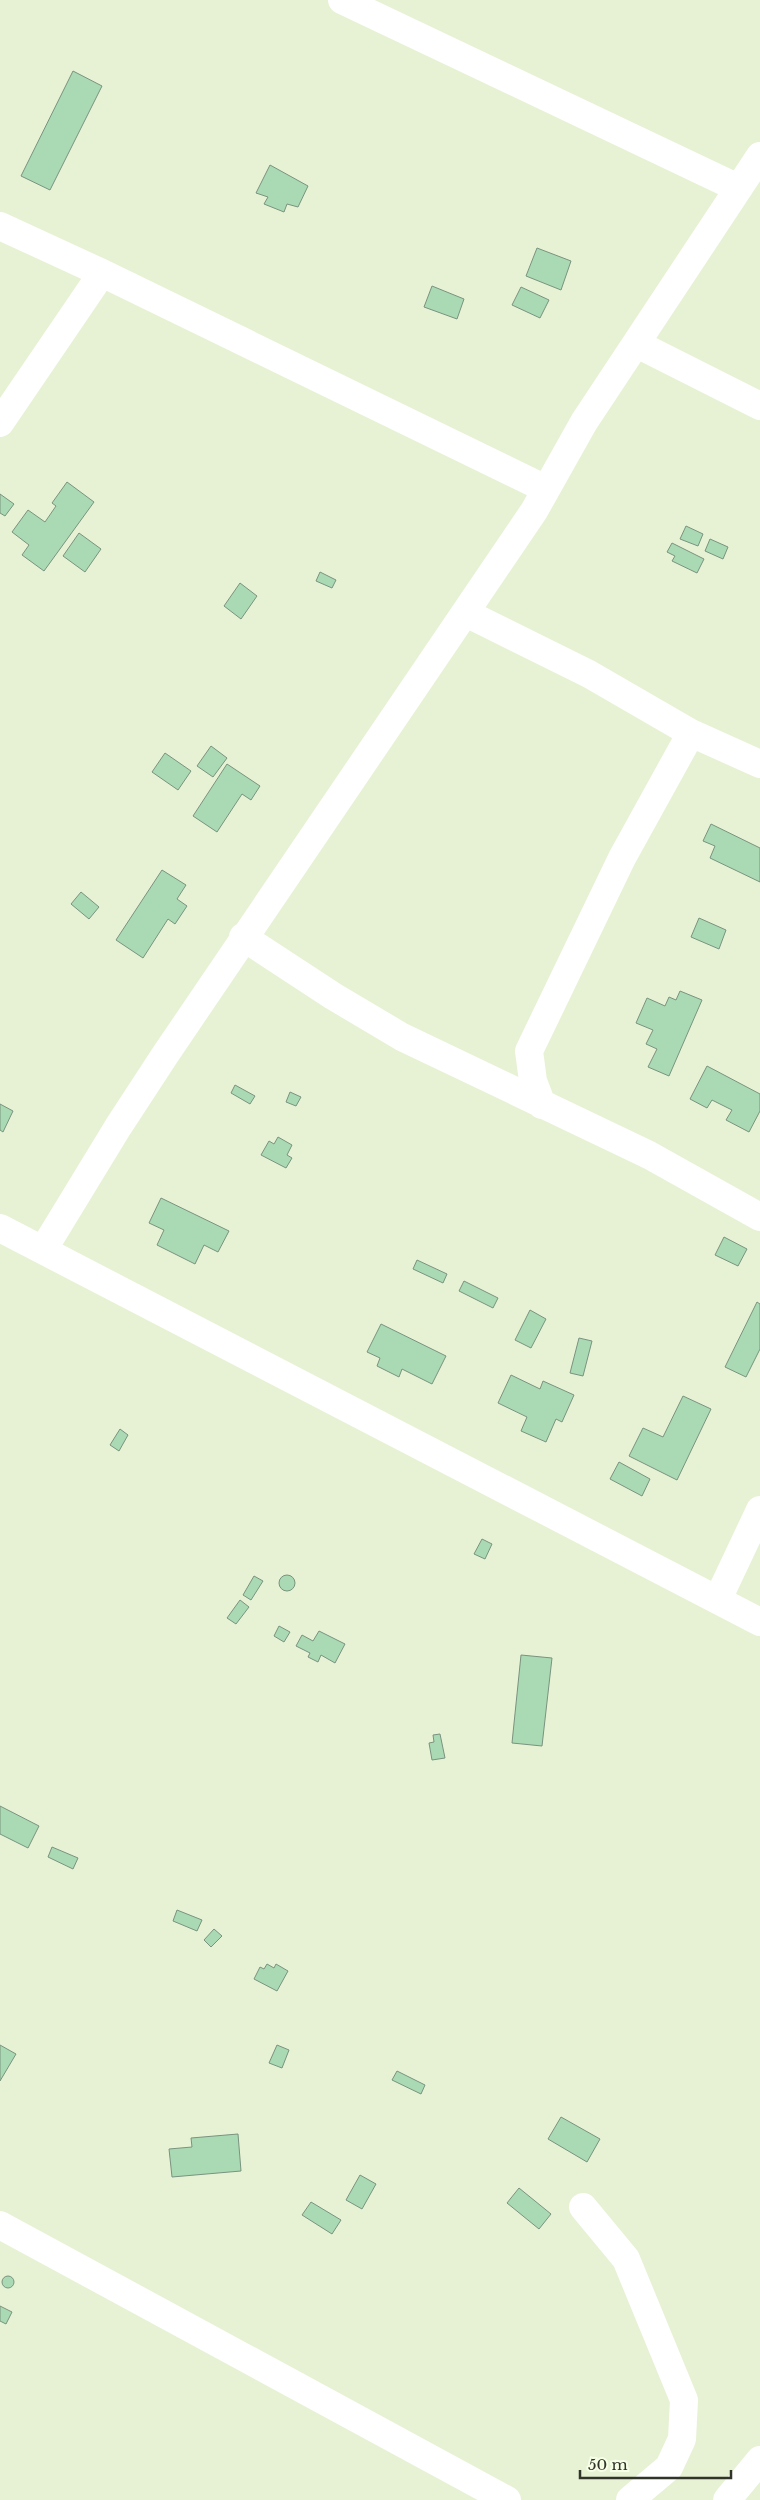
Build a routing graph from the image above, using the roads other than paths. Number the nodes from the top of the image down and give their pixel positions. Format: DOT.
graph roads {
  1 [pos="342,0"];
  2 [pos="760,156"];
  3 [pos="738,188"];
  4 [pos="0,226"];
  5 [pos="102,273"];
  6 [pos="636,344"];
  7 [pos="760,406"];
  8 [pos="0,422"];
  9 [pos="546,489"];
  10 [pos="466,613"];
  11 [pos="691,733"];
  12 [pos="760,764"];
  13 [pos="243,937"];
  14 [pos="529,1051"];
  15 [pos="479,1075"];
  16 [pos="542,1105"];
  17 [pos="760,1217"];
  18 [pos="0,1228"];
  19 [pos="43,1250"];
  20 [pos="760,1510"];
  21 [pos="718,1599"];
  22 [pos="760,1622"];
  23 [pos="583,2208"];
  24 [pos="0,2225"];
  25 [pos="760,2460"];
  26 [pos="506,2500"];
  27 [pos="630,2500"];
  28 [pos="727,2500"];
  1 -- 3 [label="street"];
  2 -- 3 [label="street"];
  3 -- 6 [label="street"];
  4 -- 5 [label="street"];
  5 -- 8 [label="street"];
  5 -- 9 [label="street"];
  6 -- 7 [label="street"];
  6 -- 9 [label="street"];
  9 -- 10 [label="street"];
  10 -- 11 [label="street"];
  10 -- 13 [label="street"];
  11 -- 12 [label="street"];
  11 -- 14 [label="street"];
  13 -- 15 [label="street"];
  13 -- 19 [label="street"];
  14 -- 15 [label="street"];
  14 -- 16 [label="street"];
  15 -- 16 [label="street"];
  16 -- 17 [label="street"];
  18 -- 19 [label="street"];
  19 -- 21 [label="street"];
  20 -- 21 [label="street"];
  21 -- 22 [label="street"];
  23 -- 27 [label="street"];
  24 -- 26 [label="street"];
  25 -- 28 [label="street"];
}
